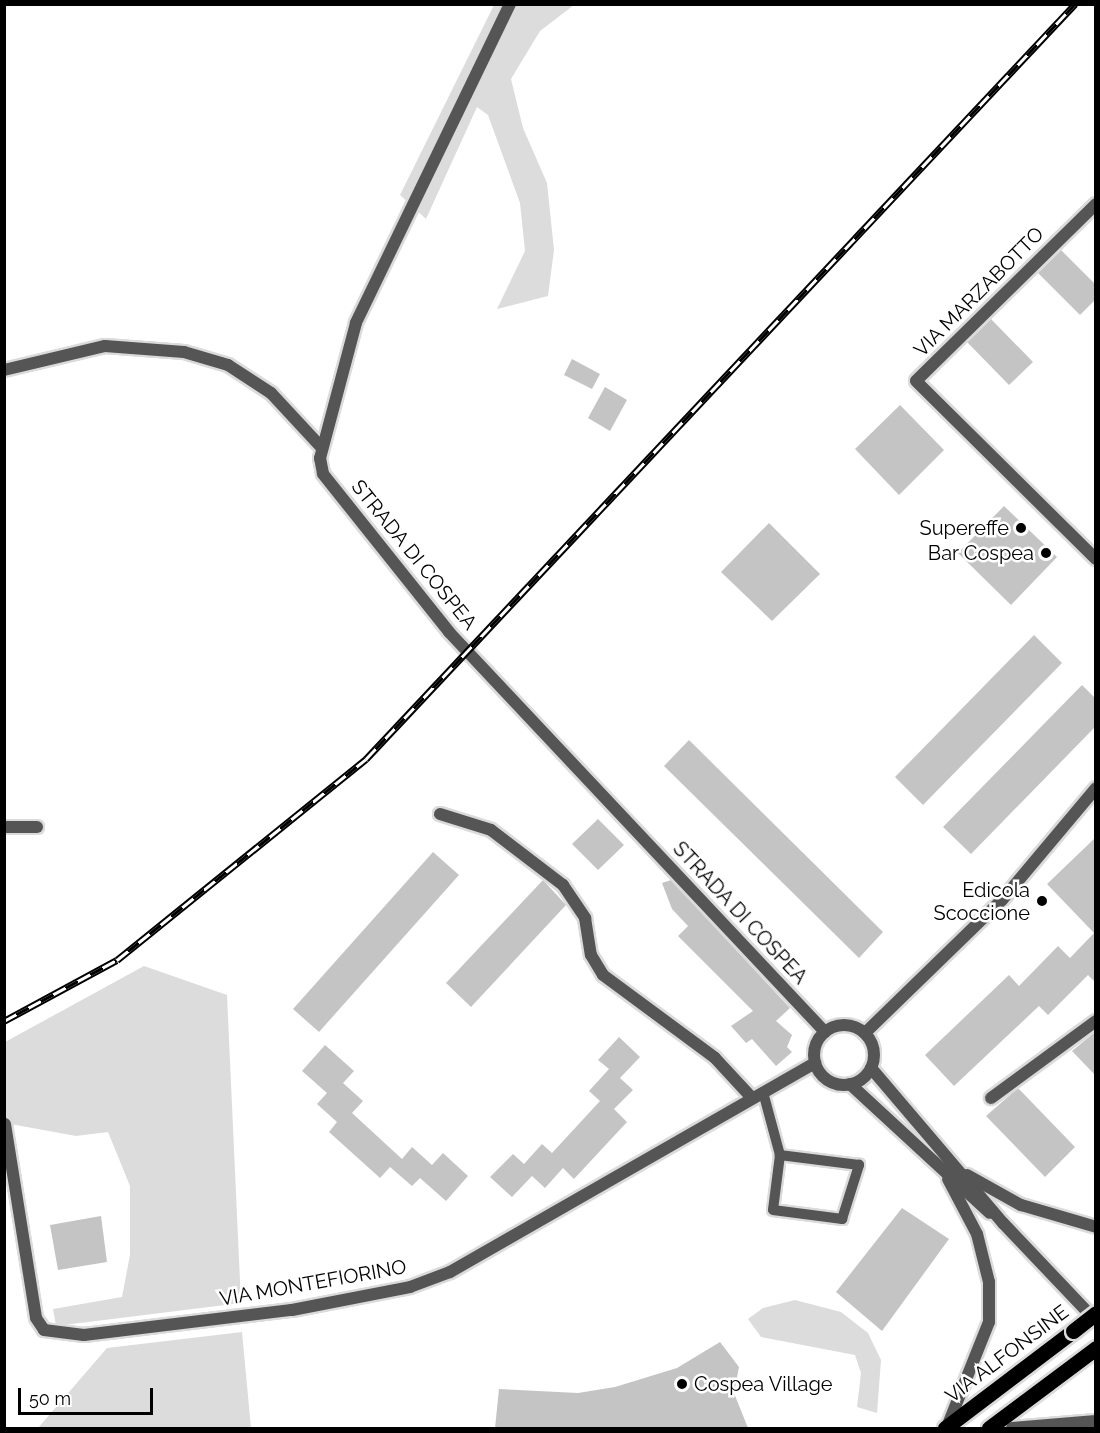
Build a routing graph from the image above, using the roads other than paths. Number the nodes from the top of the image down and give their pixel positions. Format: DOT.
graph roads {
  1 [pos="510,4"];
  2 [pos="1095,204"];
  3 [pos="4,369"];
  4 [pos="322,448"];
  5 [pos="1095,559"];
  6 [pos="1095,788"];
  7 [pos="440,814"];
  8 [pos="4,827"];
  9 [pos="37,827"];
  10 [pos="1095,1021"];
  11 [pos="825,1032"];
  12 [pos="865,1033"];
  13 [pos="815,1063"];
  14 [pos="871,1068"];
  15 [pos="850,1084"];
  16 [pos="757,1095"];
  17 [pos="990,1098"];
  18 [pos="5,1125"];
  19 [pos="780,1155"];
  20 [pos="959,1170"];
  21 [pos="948,1179"];
  22 [pos="1003,1223"];
  23 [pos="1095,1227"];
  24 [pos="1095,1313"];
  25 [pos="1095,1321"];
  26 [pos="1093,1350"];
  27 [pos="1095,1421"];
  28 [pos="946,1427"];
  29 [pos="989,1428"];
  30 [pos="1012,1428"];
  1 -- 4 [label="street, STRADA DI COSPEA"];
  2 -- 5 [label="street, VIA MARZABOTTO"];
  3 -- 4 [label="street"];
  4 -- 11 [label="street, STRADA DI COSPEA"];
  6 -- 12 [label="street"];
  7 -- 16 [label="street"];
  8 -- 9 [label="street"];
  10 -- 17 [label="street"];
  11 -- 12 [label="street"];
  11 -- 13 [label="street"];
  12 -- 14 [label="street"];
  13 -- 15 [label="street"];
  13 -- 16 [label="street, VIA MONTEFIORINO"];
  14 -- 15 [label="street"];
  14 -- 20 [label="street"];
  15 -- 21 [label="street"];
  16 -- 18 [label="street, VIA MONTEFIORINO"];
  16 -- 19 [label="lane"];
  19 -- 19 [label="lane"];
  20 -- 22 [label="street"];
  20 -- 23 [label="street"];
  21 -- 22 [label="street"];
  21 -- 28 [label="street"];
  22 -- 25 [label="street"];
  24 -- 28 [label="main road, VIA ALFONSINE, bridge"];
  26 -- 29 [label="main road"];
  27 -- 30 [label="street"];
}
